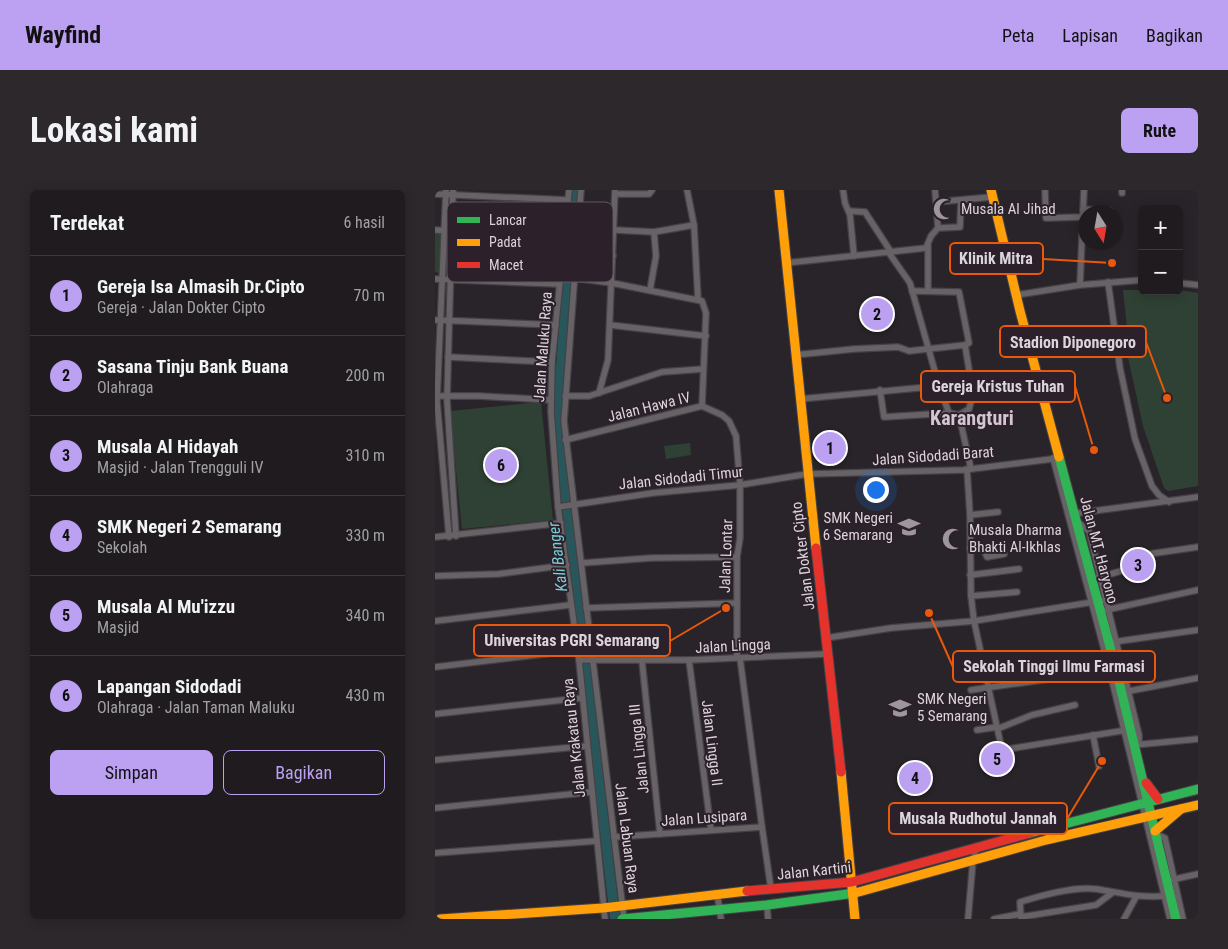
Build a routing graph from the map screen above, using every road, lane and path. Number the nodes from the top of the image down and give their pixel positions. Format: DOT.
graph roads {
  1 [pos="569,190"];
  2 [pos="652,190"];
  3 [pos="687,190"];
  4 [pos="779,190"];
  5 [pos="843,190"];
  6 [pos="935,190"];
  7 [pos="1045,190"];
  8 [pos="1084,190"];
  9 [pos="446,192"];
  10 [pos="453,192"];
  11 [pos="615,192"];
  12 [pos="992,193"];
  13 [pos="435,194"];
  14 [pos="568,200"];
  15 [pos="961,200"];
  16 [pos="936,202"];
  17 [pos="1083,205"];
  18 [pos="849,210"];
  19 [pos="1078,217"];
  20 [pos="694,225"];
  21 [pos="938,228"];
  22 [pos="435,230"];
  23 [pos="444,230"];
  24 [pos="447,230"];
  25 [pos="615,230"];
  26 [pos="654,232"];
  27 [pos="928,246"];
  28 [pos="1083,250"];
  29 [pos="890,252"];
  30 [pos="613,256"];
  31 [pos="854,256"];
  32 [pos="786,263"];
  33 [pos="438,279"];
  34 [pos="1138,280"];
  35 [pos="449,282"];
  36 [pos="504,282"];
  37 [pos="575,282"];
  38 [pos="605,282"];
  39 [pos="1109,282"];
  40 [pos="612,283"];
  41 [pos="1183,283"];
  42 [pos="559,284"];
  43 [pos="1080,284"];
  44 [pos="1198,285"];
  45 [pos="650,290"];
  46 [pos="913,291"];
  47 [pos="928,291"];
  48 [pos="1017,295"];
  49 [pos="698,299"];
  50 [pos="438,320"];
  51 [pos="449,321"];
  52 [pos="556,325"];
  53 [pos="610,325"];
  54 [pos="706,336"];
  55 [pos="965,346"];
  56 [pos="929,349"];
  57 [pos="795,355"];
  58 [pos="437,357"];
  59 [pos="448,357"];
  60 [pos="552,362"];
  61 [pos="703,368"];
  62 [pos="939,386"];
  63 [pos="880,390"];
  64 [pos="599,393"];
  65 [pos="436,396"];
  66 [pos="447,396"];
  67 [pos="565,396"];
  68 [pos="800,399"];
  69 [pos="551,400"];
  70 [pos="702,406"];
  71 [pos="949,413"];
  72 [pos="959,415"];
  73 [pos="437,432"];
  74 [pos="565,440"];
  75 [pos="1056,458"];
  76 [pos="969,469"];
  77 [pos="435,473"];
  78 [pos="443,473"];
  79 [pos="451,473"];
  80 [pos="807,474"];
  81 [pos="740,485"];
  82 [pos="1198,497"];
  83 [pos="1169,502"];
  84 [pos="573,505"];
  85 [pos="559,507"];
  86 [pos="998,512"];
  87 [pos="970,516"];
  88 [pos="1075,517"];
  89 [pos="561,523"];
  90 [pos="456,536"];
  91 [pos="435,537"];
  92 [pos="449,537"];
  93 [pos="1198,547"];
  94 [pos="970,548"];
  95 [pos="1004,554"];
  96 [pos="737,557"];
  97 [pos="582,563"];
  98 [pos="567,565"];
  99 [pos="1019,570"];
  100 [pos="970,575"];
  101 [pos="435,576"];
  102 [pos="1096,578"];
  103 [pos="1198,590"];
  104 [pos="1017,592"];
  105 [pos="971,596"];
  106 [pos="1099,601"];
  107 [pos="737,603"];
  108 [pos="570,605"];
  109 [pos="587,608"];
  110 [pos="1105,610"];
  111 [pos="435,621"];
  112 [pos="973,621"];
  113 [pos="1198,630"];
  114 [pos="826,638"];
  115 [pos="1112,642"];
  116 [pos="577,650"];
  117 [pos="827,654"];
  118 [pos="739,658"];
  119 [pos="591,659"];
  120 [pos="580,660"];
  121 [pos="689,660"];
  122 [pos="642,661"];
  123 [pos="435,667"];
  124 [pos="1113,670"];
  125 [pos="1198,678"];
  126 [pos="989,688"];
  127 [pos="971,690"];
  128 [pos="1125,692"];
  129 [pos="582,698"];
  130 [pos="1121,702"];
  131 [pos="1075,706"];
  132 [pos="435,714"];
  133 [pos="997,728"];
  134 [pos="977,730"];
  135 [pos="1127,730"];
  136 [pos="1093,735"];
  137 [pos="1198,739"];
  138 [pos="1133,744"];
  139 [pos="587,746"];
  140 [pos="1133,756"];
  141 [pos="435,760"];
  142 [pos="1099,766"];
  143 [pos="1198,788"];
  144 [pos="592,792"];
  145 [pos="1150,801"];
  146 [pos="1198,805"];
  147 [pos="435,808"];
  148 [pos="1181,809"];
  149 [pos="1149,816"];
  150 [pos="762,827"];
  151 [pos="711,830"];
  152 [pos="1156,832"];
  153 [pos="660,834"];
  154 [pos="614,837"];
  155 [pos="597,841"];
  156 [pos="977,846"];
  157 [pos="435,853"];
  158 [pos="973,860"];
  159 [pos="1198,874"];
  160 [pos="1170,880"];
  161 [pos="852,882"];
  162 [pos="771,889"];
  163 [pos="717,893"];
  164 [pos="1112,893"];
  165 [pos="852,894"];
  166 [pos="1167,895"];
  167 [pos="1136,897"];
  168 [pos="767,905"];
  169 [pos="613,906"];
  170 [pos="719,909"];
  171 [pos="500,917"];
  172 [pos="1020,917"];
  173 [pos="1002,918"];
  174 [pos="440,919"];
  175 [pos="605,919"];
  176 [pos="623,919"];
  177 [pos="721,919"];
  178 [pos="769,919"];
  179 [pos="855,919"];
  180 [pos="968,919"];
  181 [pos="994,919"];
  182 [pos="1124,919"];
  183 [pos="1170,919"];
  184 [pos="1176,919"];
  185 [pos="1183,919"];
  1 -- 14 [label="street, Jalan Maluku Raya"];
  2 -- 11 [label="street"];
  3 -- 20 [label="street"];
  4 -- 32 [label="main road, Jalan Dokter Cipto"];
  5 -- 18 [label="street"];
  6 -- 16 [label="street"];
  7 -- 19 [label="street"];
  8 -- 17 [label="street"];
  9 -- 10 [label="street"];
  9 -- 13 [label="street"];
  9 -- 23 [label="street"];
  10 -- 14 [label="street"];
  11 -- 25 [label="street"];
  12 -- 15 [label="street"];
  12 -- 48 [label="main road, Jalan MT. Haryono"];
  15 -- 16 [label="street"];
  15 -- 21 [label="street"];
  16 -- 21 [label="street"];
  18 -- 29 [label="street"];
  18 -- 31 [label="street"];
  20 -- 26 [label="street"];
  20 -- 49 [label="street"];
  21 -- 27 [label="street"];
  22 -- 23 [label="street"];
  23 -- 24 [label="street"];
  23 -- 33 [label="street"];
  25 -- 26 [label="street"];
  25 -- 30 [label="street"];
  26 -- 45 [label="street"];
  27 -- 29 [label="street"];
  27 -- 47 [label="street"];
  28 -- 43 [label="street"];
  29 -- 31 [label="street"];
  29 -- 46 [label="street"];
  31 -- 32 [label="street"];
  32 -- 57 [label="main road, Jalan Dokter Cipto"];
  33 -- 50 [label="street"];
  34 -- 39 [label="street"];
  35 -- 51 [label="street"];
  36 -- 42 [label="street"];
  37 -- 67 [label="street, Jalan Labuan Raya"];
  38 -- 40 [label="street"];
  39 -- 43 [label="street"];
  39 -- 83 [label="street"];
  40 -- 45 [label="street"];
  40 -- 53 [label="street"];
  41 -- 44 [label="street"];
  42 -- 52 [label="street, Jalan Maluku Raya"];
  43 -- 48 [label="street"];
  45 -- 49 [label="street"];
  46 -- 47 [label="street"];
  46 -- 56 [label="street"];
  47 -- 55 [label="street"];
  48 -- 75 [label="main road, Jalan MT. Haryono"];
  49 -- 54 [label="street"];
  50 -- 51 [label="street"];
  50 -- 58 [label="street"];
  51 -- 52 [label="street"];
  51 -- 59 [label="street"];
  52 -- 60 [label="street, Jalan Maluku Raya"];
  53 -- 54 [label="street"];
  53 -- 64 [label="street"];
  54 -- 61 [label="street"];
  55 -- 56 [label="street"];
  55 -- 72 [label="street"];
  56 -- 57 [label="street"];
  56 -- 62 [label="street"];
  57 -- 68 [label="main road, Jalan Dokter Cipto"];
  58 -- 65 [label="street"];
  59 -- 60 [label="street"];
  59 -- 66 [label="street"];
  60 -- 69 [label="street, Jalan Maluku Raya"];
  61 -- 64 [label="street"];
  61 -- 70 [label="street"];
  62 -- 63 [label="street"];
  62 -- 71 [label="street"];
  63 -- 68 [label="street"];
  63 -- 71 [label="street"];
  64 -- 67 [label="street"];
  65 -- 66 [label="street"];
  65 -- 73 [label="street"];
  66 -- 69 [label="street"];
  66 -- 79 [label="street"];
  67 -- 74 [label="street, Jalan Labuan Raya"];
  68 -- 80 [label="main road, Jalan Dokter Cipto"];
  69 -- 85 [label="street, Jalan Maluku Raya"];
  70 -- 74 [label="street, Jalan Hawa IV"];
  70 -- 81 [label="street, Jalan Hawa IV"];
  71 -- 72 [label="street"];
  72 -- 76 [label="street"];
  73 -- 78 [label="street"];
  74 -- 84 [label="street, Jalan Labuan Raya"];
  75 -- 76 [label="street, Jalan Sidodadi Barat"];
  75 -- 88 [label="main road, Jalan MT. Haryono"];
  76 -- 80 [label="street, Jalan Sidodadi Barat"];
  76 -- 87 [label="street"];
  77 -- 78 [label="street"];
  78 -- 79 [label="street"];
  78 -- 92 [label="street"];
  79 -- 90 [label="street"];
  80 -- 81 [label="street, Jalan Sidodadi Timur"];
  80 -- 114 [label="main road, Jalan Dokter Cipto"];
  81 -- 84 [label="street, Jalan Sidodadi Timur"];
  81 -- 96 [label="street, Jalan Lontar"];
  82 -- 83 [label="street"];
  83 -- 88 [label="street"];
  84 -- 85 [label="street, Jalan Sidodadi Timur"];
  84 -- 97 [label="street, Jalan Labuan Raya"];
  85 -- 89 [label="street, Jalan Krakatau Raya"];
  86 -- 87 [label="street"];
  87 -- 94 [label="street"];
  88 -- 102 [label="main road, Jalan MT. Haryono"];
  88 -- 106 [label="street"];
  89 -- 90 [label="street"];
  89 -- 98 [label="street, Jalan Krakatau Raya"];
  90 -- 92 [label="street"];
  91 -- 92 [label="street"];
  93 -- 102 [label="street"];
  94 -- 95 [label="street"];
  94 -- 100 [label="street"];
  96 -- 97 [label="street"];
  96 -- 107 [label="street, Jalan Lontar"];
  97 -- 109 [label="street, Jalan Labuan Raya"];
  98 -- 101 [label="street"];
  98 -- 108 [label="street, Jalan Krakatau Raya"];
  99 -- 100 [label="street"];
  100 -- 105 [label="street"];
  102 -- 106 [label="main road, Jalan MT. Haryono"];
  103 -- 110 [label="street"];
  104 -- 105 [label="street"];
  105 -- 112 [label="street"];
  106 -- 110 [label="main road, Jalan MT. Haryono"];
  106 -- 112 [label="street"];
  106 -- 124 [label="street"];
  107 -- 109 [label="street"];
  107 -- 118 [label="street, Jalan Lontar"];
  108 -- 111 [label="street"];
  108 -- 116 [label="street, Jalan Krakatau Raya"];
  109 -- 119 [label="street, Jalan Labuan Raya"];
  110 -- 115 [label="main road, Jalan MT. Haryono"];
  112 -- 114 [label="street"];
  112 -- 126 [label="street"];
  113 -- 115 [label="street"];
  114 -- 117 [label="main road, Jalan Dokter Cipto"];
  115 -- 124 [label="main road, Jalan MT. Haryono"];
  115 -- 128 [label="street"];
  116 -- 120 [label="street, Jalan Krakatau Raya"];
  116 -- 123 [label="street"];
  117 -- 118 [label="street, Jalan Lingga"];
  117 -- 161 [label="main road, Jalan Dokter Cipto"];
  118 -- 121 [label="street, Jalan Lingga"];
  118 -- 150 [label="street, Jalan Lontar"];
  119 -- 120 [label="street, Jalan Lingga"];
  119 -- 122 [label="street, Jalan Lingga"];
  119 -- 154 [label="street, Jalan Labuan Raya"];
  120 -- 129 [label="street, Jalan Krakatau Raya"];
  121 -- 122 [label="street, Jalan Lingga"];
  121 -- 151 [label="street, Jalan Lingga II"];
  122 -- 153 [label="street, Jalan Lingga III"];
  124 -- 126 [label="street"];
  124 -- 128 [label="main road, Jalan MT. Haryono"];
  124 -- 130 [label="street"];
  125 -- 128 [label="street"];
  126 -- 127 [label="street"];
  126 -- 133 [label="street"];
  128 -- 130 [label="main road, Jalan MT. Haryono"];
  128 -- 138 [label="street"];
  129 -- 132 [label="street"];
  129 -- 139 [label="street, Jalan Krakatau Raya"];
  130 -- 135 [label="main road, Jalan MT. Haryono"];
  131 -- 133 [label="street"];
  133 -- 134 [label="street"];
  133 -- 136 [label="street"];
  135 -- 136 [label="street"];
  135 -- 138 [label="main road, Jalan MT. Haryono"];
  135 -- 140 [label="street"];
  136 -- 142 [label="street"];
  137 -- 138 [label="street"];
  138 -- 140 [label="main road, Jalan MT. Haryono"];
  139 -- 141 [label="street"];
  139 -- 144 [label="street, Jalan Krakatau Raya"];
  140 -- 145 [label="street"];
  140 -- 145 [label="main road, Jalan MT. Haryono"];
  143 -- 145 [label="main road, Jalan Kartini"];
  144 -- 147 [label="street"];
  144 -- 155 [label="street, Jalan Krakatau Raya"];
  145 -- 149 [label="main road"];
  145 -- 156 [label="main road, Jalan Kartini"];
  146 -- 148 [label="main road, Jalan Kartini"];
  148 -- 149 [label="main road, Jalan Kartini"];
  148 -- 152 [label="main road"];
  149 -- 152 [label="main road"];
  149 -- 158 [label="main road, Jalan Kartini"];
  149 -- 166 [label="street"];
  150 -- 151 [label="street, Jalan Lusipara"];
  150 -- 162 [label="street, Jalan Lusipara"];
  151 -- 153 [label="street, Jalan Lusipara"];
  152 -- 160 [label="main road"];
  153 -- 154 [label="street, Jalan Lusipara"];
  154 -- 169 [label="street, Jalan Labuan Raya"];
  155 -- 157 [label="street"];
  155 -- 169 [label="street, Jalan Krakatau Raya"];
  156 -- 158 [label="street"];
  156 -- 161 [label="main road, Jalan Kartini"];
  158 -- 165 [label="main road, Jalan Kartini"];
  158 -- 180 [label="street"];
  159 -- 160 [label="street"];
  160 -- 166 [label="main road"];
  160 -- 185 [label="street"];
  161 -- 162 [label="main road, Jalan Kartini"];
  161 -- 165 [label="main road, Jalan Dokter Cipto"];
  162 -- 163 [label="main road, Jalan Kartini"];
  163 -- 169 [label="main road, Jalan Kartini"];
  163 -- 170 [label="street"];
  164 -- 167 [label="street"];
  164 -- 172 [label="street"];
  164 -- 172 [label="street"];
  165 -- 168 [label="main road, Jalan Kartini"];
  165 -- 179 [label="main road, Jalan Dokter Cipto"];
  166 -- 167 [label="street"];
  166 -- 183 [label="street"];
  166 -- 184 [label="main road"];
  167 -- 182 [label="street"];
  168 -- 170 [label="main road, Jalan Kartini"];
  168 -- 178 [label="street"];
  169 -- 171 [label="main road, Jalan Kartini"];
  169 -- 175 [label="street"];
  169 -- 176 [label="street"];
  170 -- 176 [label="main road, Jalan Kartini"];
  170 -- 177 [label="street"];
  171 -- 174 [label="main road, Jalan Kartini"];
  172 -- 173 [label="street"];
  173 -- 181 [label="street"];
}
